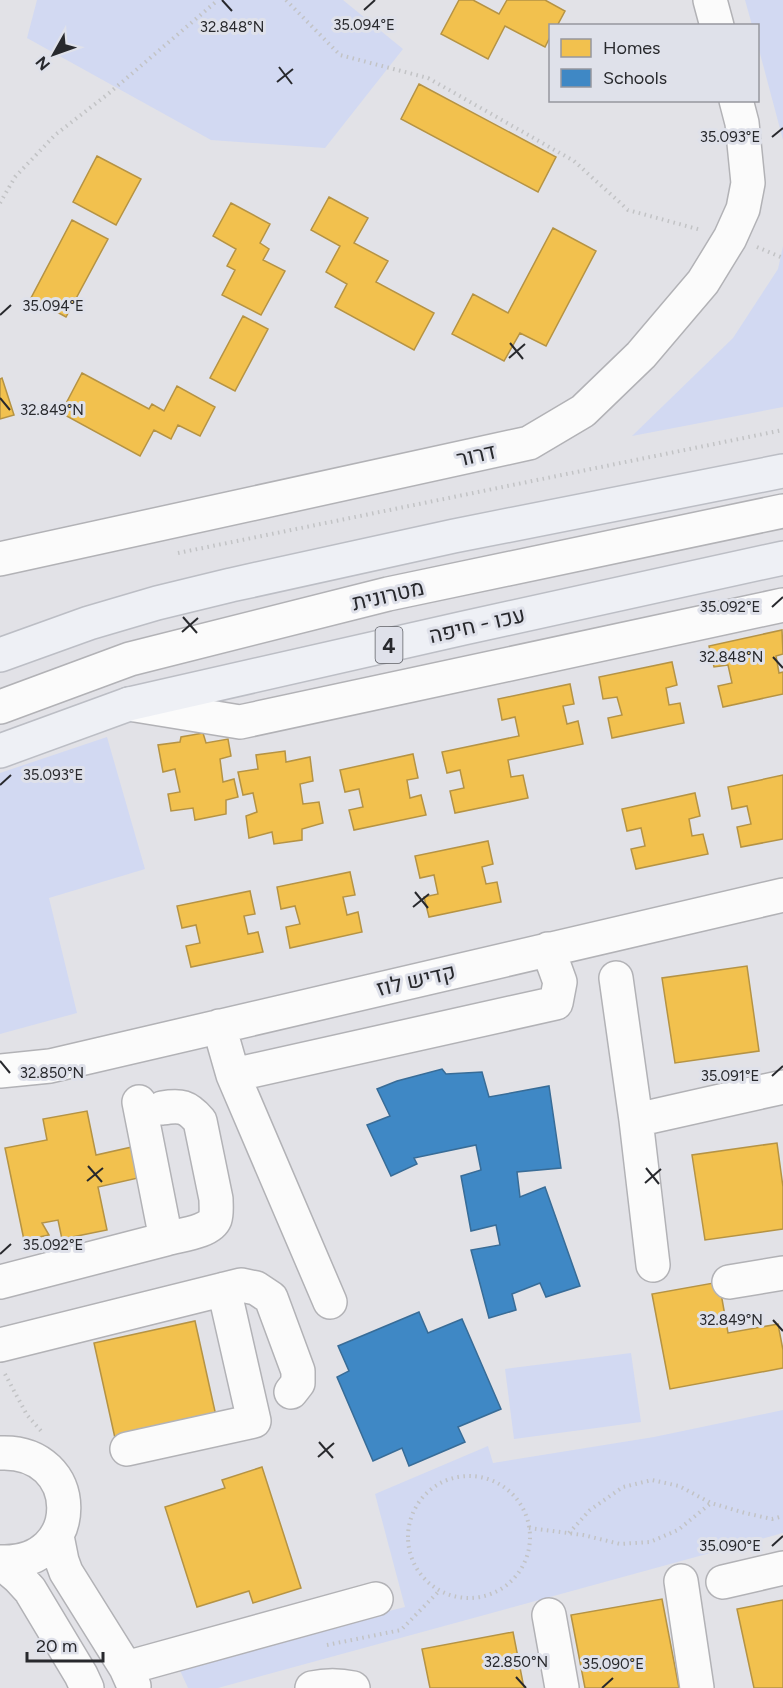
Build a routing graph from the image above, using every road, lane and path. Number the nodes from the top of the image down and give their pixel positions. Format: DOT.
graph roads {
  1 [pos="218,0"];
  2 [pos="285,0"];
  3 [pos="710,0"];
  4 [pos="716,24"];
  5 [pos="737,102"];
  6 [pos="0,203"];
  7 [pos="730,238"];
  8 [pos="783,258"];
  9 [pos="783,430"];
  10 [pos="783,471"];
  11 [pos="783,511"];
  12 [pos="175,553"];
  13 [pos="783,558"];
  14 [pos="0,559"];
  15 [pos="783,605"];
  16 [pos="0,655"];
  17 [pos="129,704"];
  18 [pos="0,707"];
  19 [pos="0,751"];
  20 [pos="783,895"];
  21 [pos="548,949"];
  22 [pos="616,978"];
  23 [pos="219,1026"];
  24 [pos="50,1066"];
  25 [pos="0,1071"];
  26 [pos="233,1075"];
  27 [pos="783,1087"];
  28 [pos="0,1091"];
  29 [pos="636,1120"];
  30 [pos="166,1239"];
  31 [pos="653,1265"];
  32 [pos="783,1273"];
  33 [pos="0,1282"];
  34 [pos="729,1282"];
  35 [pos="224,1289"];
  36 [pos="330,1302"];
  37 [pos="0,1345"];
  38 [pos="291,1392"];
  39 [pos="0,1428"];
  40 [pos="127,1449"];
  41 [pos="14,1454"];
  42 [pos="711,1503"];
  43 [pos="783,1516"];
  44 [pos="529,1528"];
  45 [pos="569,1533"];
  46 [pos="57,1536"];
  47 [pos="0,1562"];
  48 [pos="783,1568"];
  49 [pos="681,1581"];
  50 [pos="723,1582"];
  51 [pos="376,1599"];
  52 [pos="549,1615"];
  53 [pos="130,1678"];
  54 [pos="87,1688"];
  55 [pos="312,1688"];
  56 [pos="353,1688"];
  57 [pos="562,1688"];
  58 [pos="697,1688"];
  1 -- 6 [label="path"];
  2 -- 7 [label="path"];
  3 -- 4 [label="street"];
  5 -- 7 [label="street, דרור"];
  7 -- 8 [label="path"];
  7 -- 14 [label="street, דרור"];
  9 -- 12 [label="path"];
  10 -- 16 [label="highway"];
  11 -- 18 [label="street, מטרונית"];
  13 -- 17 [label="highway, עכו - חיפה / 4"];
  15 -- 17 [label="street"];
  17 -- 19 [label="highway, עכו - חיפה / 4"];
  20 -- 21 [label="street, קדיש לוז"];
  21 -- 23 [label="street, קדיש לוז"];
  21 -- 26 [label="street"];
  22 -- 29 [label="street"];
  23 -- 24 [label="street, קדיש לוז"];
  23 -- 26 [label="street"];
  24 -- 25 [label="street, קדיש לוז"];
  24 -- 28 [label="street, קדיש לוז"];
  26 -- 36 [label="street"];
  27 -- 29 [label="street"];
  29 -- 31 [label="street"];
  30 -- 30 [label="street"];
  30 -- 33 [label="street"];
  32 -- 34 [label="street"];
  35 -- 37 [label="street"];
  35 -- 38 [label="street"];
  35 -- 40 [label="street"];
  39 -- 41 [label="street"];
  41 -- 46 [label="street"];
  42 -- 43 [label="path"];
  42 -- 45 [label="path"];
  42 -- 45 [label="path"];
  44 -- 44 [label="path"];
  44 -- 45 [label="path"];
  46 -- 47 [label="street"];
  46 -- 53 [label="street"];
  47 -- 54 [label="street"];
  48 -- 50 [label="street"];
  49 -- 58 [label="street"];
  51 -- 53 [label="street"];
  52 -- 57 [label="street"];
  55 -- 56 [label="street"];
}
